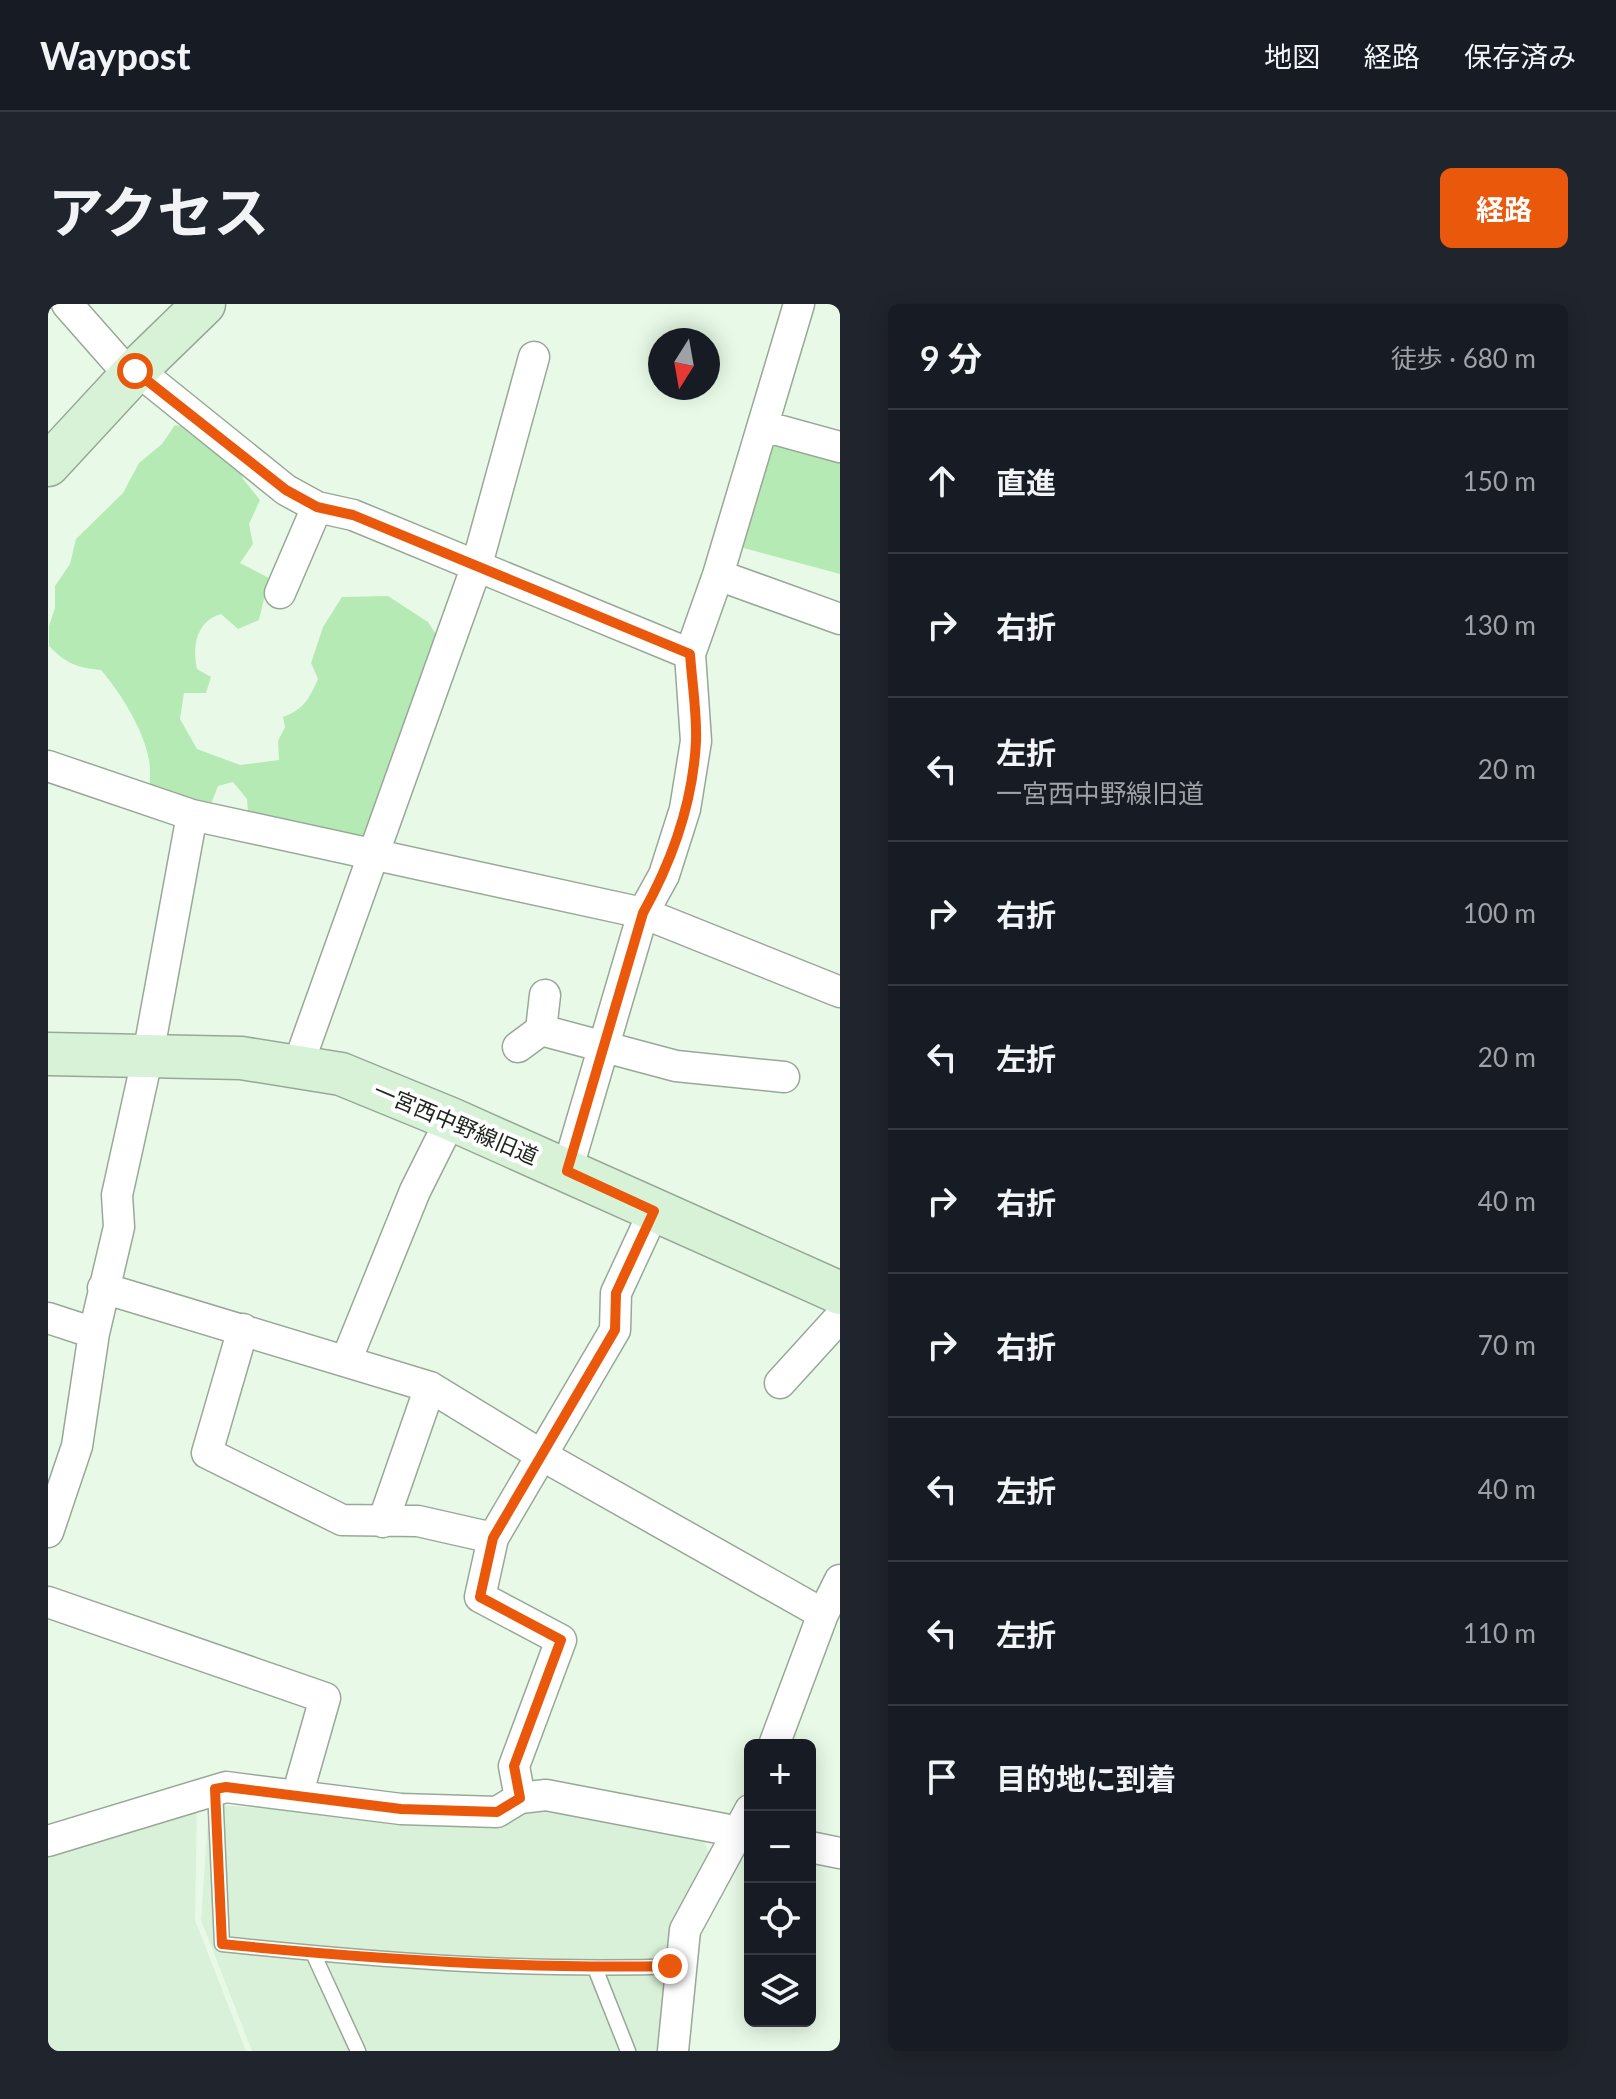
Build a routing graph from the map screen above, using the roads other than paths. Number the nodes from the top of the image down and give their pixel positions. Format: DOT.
graph roads {
  1 [pos="67,304"];
  2 [pos="204,304"];
  3 [pos="799,304"];
  4 [pos="534,357"];
  5 [pos="135,371"];
  6 [pos="763,426"];
  7 [pos="840,447"];
  8 [pos="48,465"];
  9 [pos="317,507"];
  10 [pos="476,568"];
  11 [pos="718,575"];
  12 [pos="280,593"];
  13 [pos="840,619"];
  14 [pos="690,654"];
  15 [pos="48,766"];
  16 [pos="192,815"];
  17 [pos="375,852"];
  18 [pos="643,913"];
  19 [pos="840,992"];
  20 [pos="545,995"];
  21 [pos="602,1044"];
  22 [pos="48,1054"];
  23 [pos="148,1055"];
  24 [pos="298,1065"];
  25 [pos="784,1077"];
  26 [pos="451,1119"];
  27 [pos="567,1171"];
  28 [pos="654,1211"];
  29 [pos="103,1288"];
  30 [pos="840,1293"];
  31 [pos="840,1317"];
  32 [pos="48,1318"];
  33 [pos="243,1329"];
  34 [pos="94,1333"];
  35 [pos="346,1361"];
  36 [pos="780,1383"];
  37 [pos="430,1387"];
  38 [pos="543,1456"];
  39 [pos="383,1522"];
  40 [pos="48,1532"];
  41 [pos="493,1538"];
  42 [pos="840,1580"];
  43 [pos="48,1602"];
  44 [pos="823,1614"];
  45 [pos="776,1739"];
  46 [pos="215,1789"];
  47 [pos="297,1796"];
  48 [pos="520,1798"];
  49 [pos="744,1825"];
  50 [pos="744,1828"];
  51 [pos="48,1841"];
  52 [pos="816,1848"];
  53 [pos="840,1853"];
  54 [pos="313,1953"];
  55 [pos="682,1966"];
  56 [pos="595,1968"];
  57 [pos="358,2051"];
  58 [pos="628,2051"];
  59 [pos="673,2051"];
  1 -- 5 [label="street"];
  2 -- 5 [label="street"];
  3 -- 6 [label="street"];
  4 -- 10 [label="street"];
  5 -- 8 [label="street"];
  5 -- 9 [label="street"];
  6 -- 7 [label="street"];
  6 -- 11 [label="street"];
  9 -- 10 [label="street"];
  9 -- 12 [label="street"];
  10 -- 14 [label="street"];
  10 -- 17 [label="street"];
  11 -- 13 [label="street"];
  11 -- 14 [label="street"];
  14 -- 18 [label="street"];
  15 -- 16 [label="street"];
  16 -- 17 [label="street"];
  16 -- 23 [label="street"];
  17 -- 18 [label="street"];
  17 -- 24 [label="street"];
  18 -- 19 [label="street"];
  18 -- 21 [label="street"];
  20 -- 21 [label="street"];
  21 -- 25 [label="street"];
  21 -- 27 [label="street"];
  22 -- 23 [label="street, 一宮西中野線旧道"];
  23 -- 24 [label="street, 一宮西中野線旧道"];
  23 -- 29 [label="street"];
  24 -- 26 [label="street, 一宮西中野線旧道"];
  26 -- 27 [label="street, 一宮西中野線旧道"];
  26 -- 35 [label="street"];
  27 -- 28 [label="street, 一宮西中野線旧道"];
  28 -- 30 [label="street, 一宮西中野線旧道"];
  28 -- 38 [label="street"];
  29 -- 33 [label="street"];
  29 -- 34 [label="street"];
  31 -- 36 [label="street"];
  32 -- 34 [label="street"];
  33 -- 35 [label="street"];
  33 -- 39 [label="street"];
  34 -- 40 [label="street"];
  35 -- 37 [label="street"];
  37 -- 38 [label="street"];
  37 -- 39 [label="street"];
  38 -- 41 [label="street"];
  38 -- 44 [label="street"];
  39 -- 41 [label="street"];
  41 -- 48 [label="street"];
  42 -- 44 [label="street"];
  43 -- 47 [label="street"];
  44 -- 45 [label="street"];
  46 -- 47 [label="street"];
  46 -- 51 [label="street"];
  46 -- 54 [label="lane"];
  47 -- 48 [label="street"];
  48 -- 49 [label="street"];
  50 -- 55 [label="street"];
  52 -- 53 [label="street"];
  54 -- 56 [label="lane"];
  54 -- 57 [label="lane"];
  55 -- 56 [label="lane"];
  55 -- 59 [label="street"];
  56 -- 58 [label="lane"];
}
